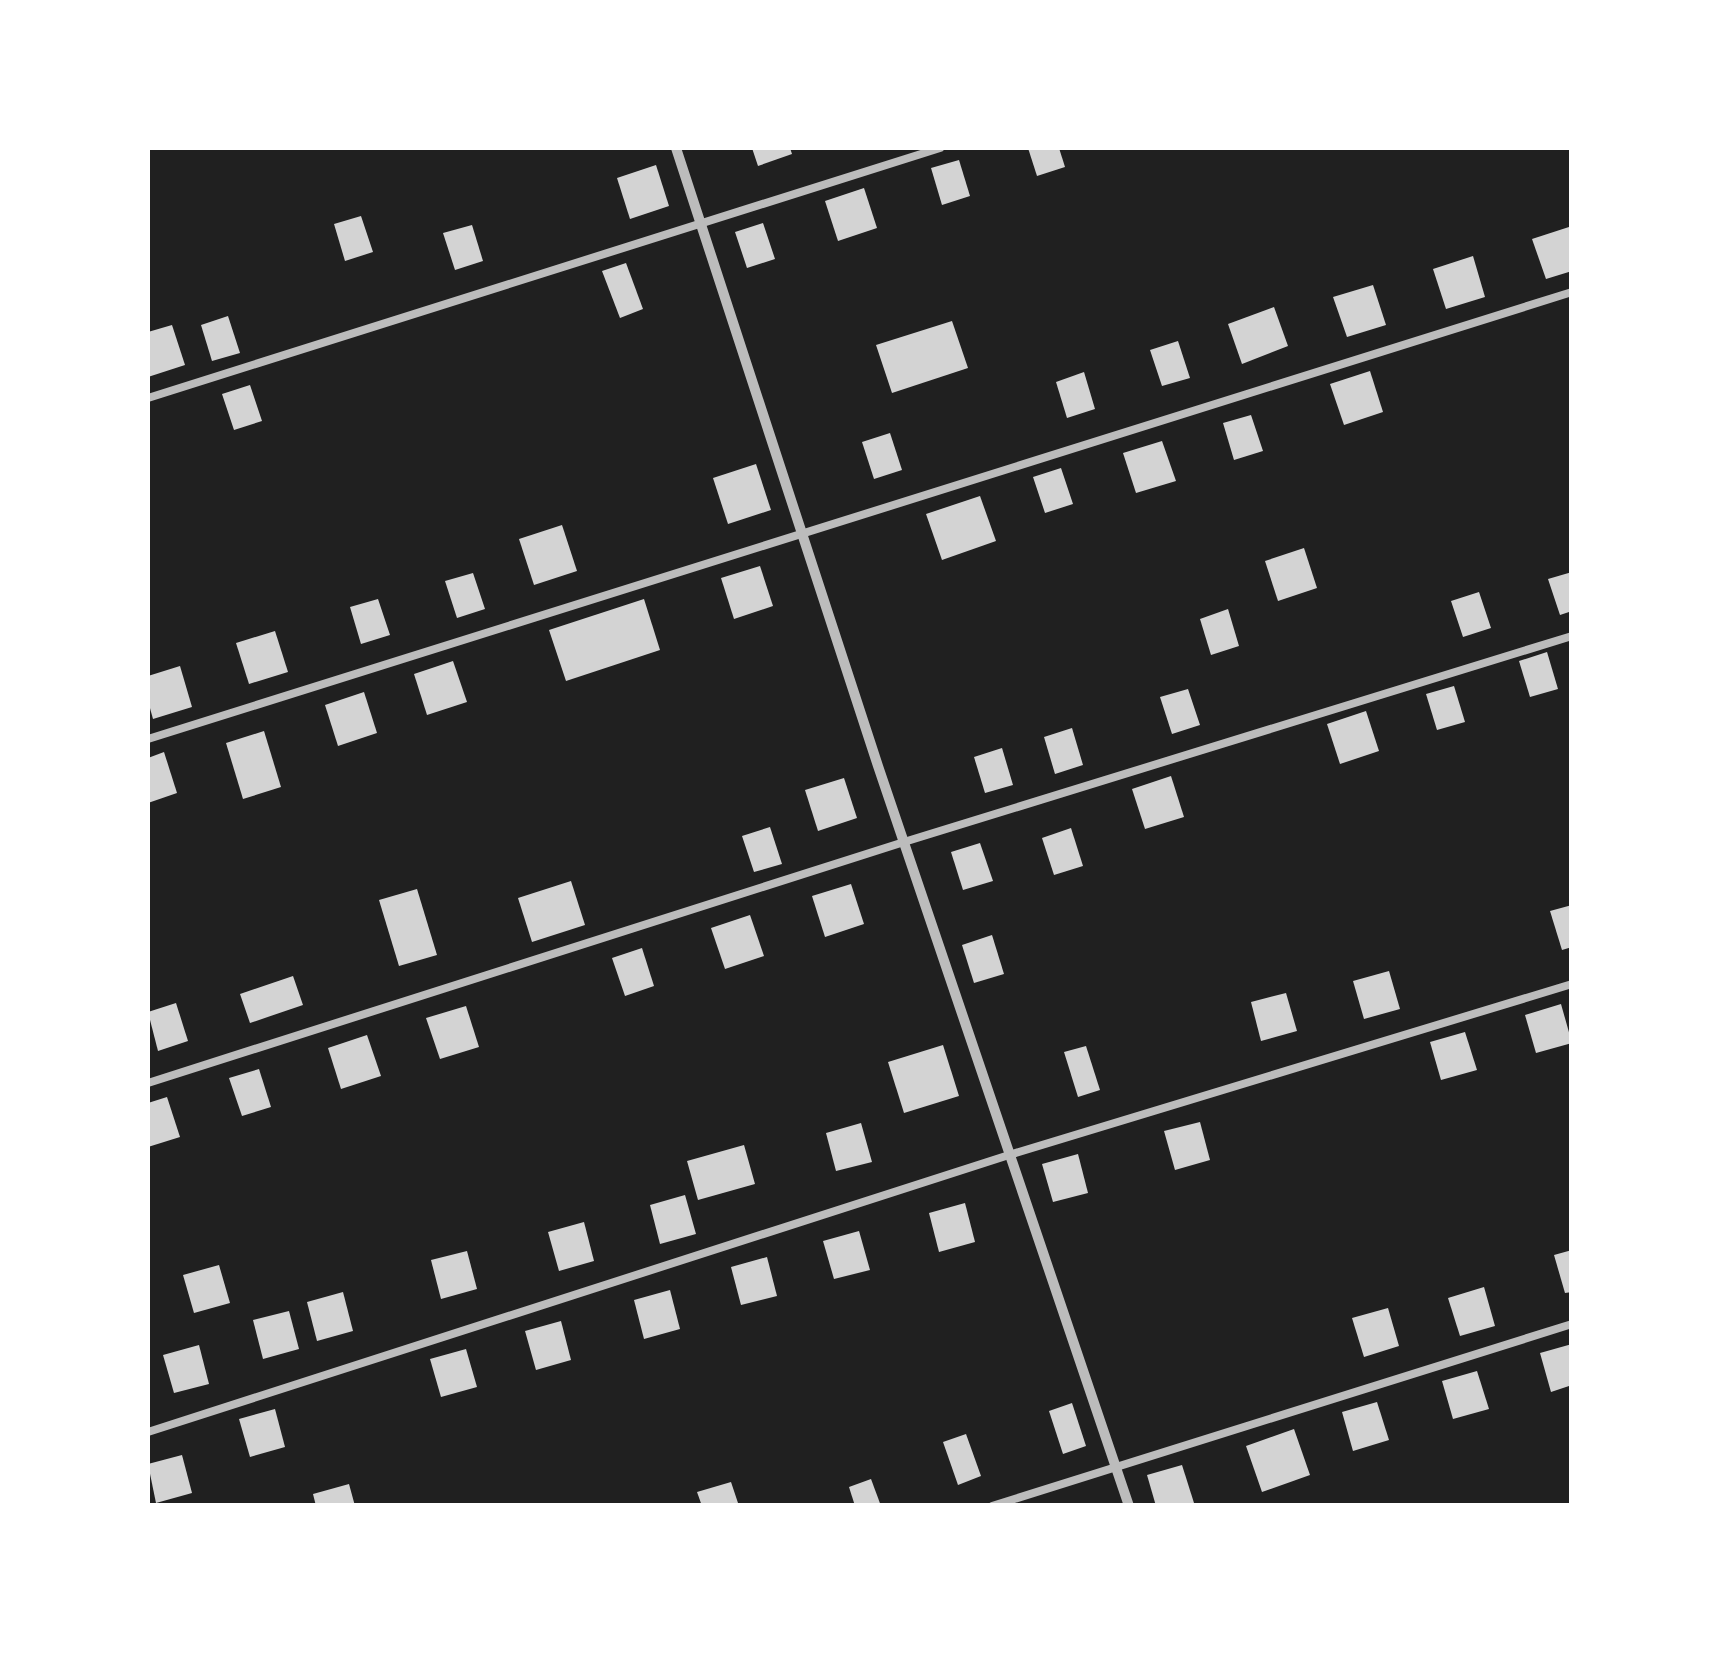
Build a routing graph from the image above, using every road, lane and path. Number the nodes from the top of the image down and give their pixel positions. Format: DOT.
graph roads {
  1 [pos="676,148"];
  2 [pos="940,148"];
  3 [pos="701,223"];
  4 [pos="1572,292"];
  5 [pos="148,398"];
  6 [pos="803,533"];
  7 [pos="1572,636"];
  8 [pos="148,739"];
  9 [pos="904,842"];
  10 [pos="1572,984"];
  11 [pos="148,1083"];
  12 [pos="1009,1154"];
  13 [pos="1572,1324"];
  14 [pos="148,1432"];
  15 [pos="1116,1466"];
  16 [pos="992,1506"];
  17 [pos="1128,1506"];
  1 -- 3 [label="street"];
  2 -- 3 [label="lane"];
  3 -- 5 [label="lane"];
  3 -- 6 [label="street"];
  4 -- 6 [label="lane"];
  6 -- 8 [label="lane"];
  6 -- 9 [label="street"];
  7 -- 9 [label="lane"];
  9 -- 11 [label="lane"];
  9 -- 12 [label="street"];
  10 -- 12 [label="lane"];
  12 -- 14 [label="lane"];
  12 -- 15 [label="street"];
  13 -- 15 [label="lane"];
  15 -- 16 [label="lane"];
  15 -- 17 [label="street"];
}
